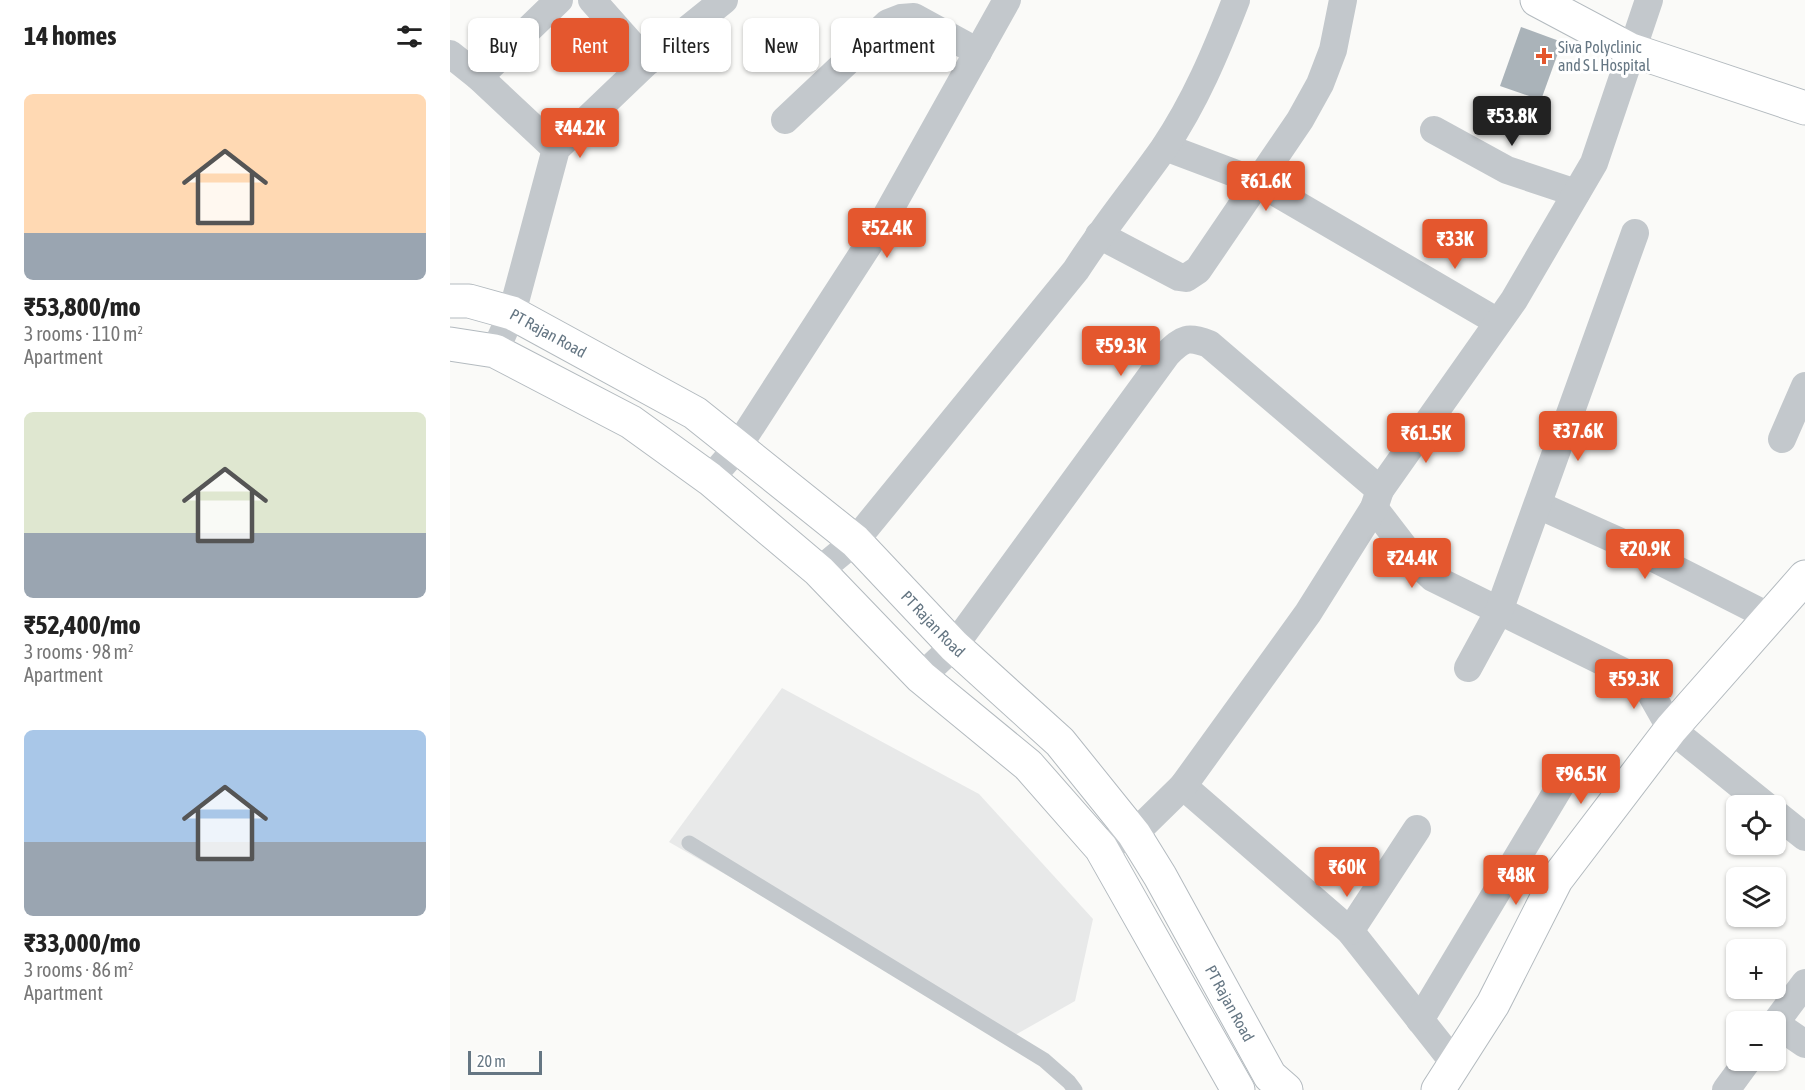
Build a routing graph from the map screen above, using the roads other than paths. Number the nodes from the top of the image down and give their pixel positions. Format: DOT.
graph roads {
  1 [pos="559,0"];
  2 [pos="592,0"];
  3 [pos="724,0"];
  4 [pos="1007,0"];
  5 [pos="1236,0"];
  6 [pos="1343,0"];
  7 [pos="1537,0"];
  8 [pos="1649,0"];
  9 [pos="702,18"];
  10 [pos="1631,50"];
  11 [pos="978,52"];
  12 [pos="450,54"];
  13 [pos="641,55"];
  14 [pos="641,68"];
  15 [pos="479,77"];
  16 [pos="1805,108"];
  17 [pos="785,120"];
  18 [pos="1434,130"];
  19 [pos="1165,147"];
  20 [pos="556,149"];
  21 [pos="1258,182"];
  22 [pos="1576,193"];
  23 [pos="1635,233"];
  24 [pos="1099,235"];
  25 [pos="450,301"];
  26 [pos="512,312"];
  27 [pos="1498,322"];
  28 [pos="450,344"];
  29 [pos="495,351"];
  30 [pos="1805,386"];
  31 [pos="1782,439"];
  32 [pos="737,448"];
  33 [pos="710,479"];
  34 [pos="1377,499"];
  35 [pos="1538,505"];
  36 [pos="855,541"];
  37 [pos="819,572"];
  38 [pos="1805,578"];
  39 [pos="1499,610"];
  40 [pos="1770,617"];
  41 [pos="954,646"];
  42 [pos="1468,668"];
  43 [pos="921,677"];
  44 [pos="1671,729"];
  45 [pos="1571,768"];
  46 [pos="1183,786"];
  47 [pos="1752,795"];
  48 [pos="1786,822"];
  49 [pos="1416,829"];
  50 [pos="1134,834"];
  51 [pos="1805,837"];
  52 [pos="689,843"];
  53 [pos="1101,848"];
  54 [pos="1350,931"];
  55 [pos="1805,983"];
  56 [pos="1785,1011"];
  57 [pos="1420,1020"];
  58 [pos="1786,1030"];
  59 [pos="1805,1044"];
  60 [pos="1740,1071"];
  61 [pos="1446,1077"];
  62 [pos="1075,1090"];
  63 [pos="1238,1090"];
  64 [pos="1287,1090"];
  65 [pos="1726,1090"];
  1 -- 15 [label="street"];
  2 -- 13 [label="street"];
  3 -- 9 [label="street"];
  4 -- 11 [label="street"];
  5 -- 19 [label="street"];
  6 -- 21 [label="street"];
  7 -- 10 [label="main road"];
  8 -- 10 [label="street"];
  10 -- 16 [label="main road"];
  10 -- 22 [label="street"];
  11 -- 17 [label="street"];
  11 -- 32 [label="street"];
  12 -- 15 [label="street"];
  14 -- 20 [label="street"];
  15 -- 20 [label="street"];
  18 -- 22 [label="street"];
  19 -- 21 [label="street"];
  19 -- 24 [label="street"];
  20 -- 26 [label="street"];
  21 -- 24 [label="street"];
  21 -- 27 [label="street"];
  22 -- 27 [label="street"];
  23 -- 35 [label="street"];
  24 -- 36 [label="street"];
  25 -- 26 [label="main road, PT Rajan Road"];
  26 -- 29 [label="street"];
  26 -- 32 [label="main road, PT Rajan Road"];
  27 -- 34 [label="street"];
  28 -- 29 [label="main road"];
  29 -- 33 [label="main road"];
  30 -- 31 [label="street"];
  32 -- 33 [label="street"];
  32 -- 36 [label="main road, PT Rajan Road"];
  33 -- 37 [label="main road"];
  34 -- 39 [label="street"];
  34 -- 41 [label="street"];
  34 -- 46 [label="street"];
  35 -- 39 [label="street"];
  35 -- 40 [label="street"];
  36 -- 37 [label="street"];
  36 -- 41 [label="main road, PT Rajan Road"];
  37 -- 43 [label="main road"];
  38 -- 40 [label="main road"];
  39 -- 42 [label="street"];
  39 -- 44 [label="street"];
  40 -- 44 [label="main road"];
  41 -- 43 [label="street"];
  41 -- 50 [label="main road, PT Rajan Road"];
  43 -- 53 [label="main road"];
  44 -- 47 [label="street"];
  44 -- 61 [label="main road"];
  45 -- 57 [label="street"];
  46 -- 50 [label="street"];
  46 -- 54 [label="street"];
  48 -- 51 [label="street"];
  49 -- 54 [label="street"];
  50 -- 53 [label="street"];
  50 -- 64 [label="main road, PT Rajan Road"];
  52 -- 62 [label="lane"];
  53 -- 63 [label="main road"];
  54 -- 57 [label="street"];
  55 -- 56 [label="street"];
  57 -- 61 [label="street"];
  58 -- 59 [label="street"];
  60 -- 65 [label="street"];
}
